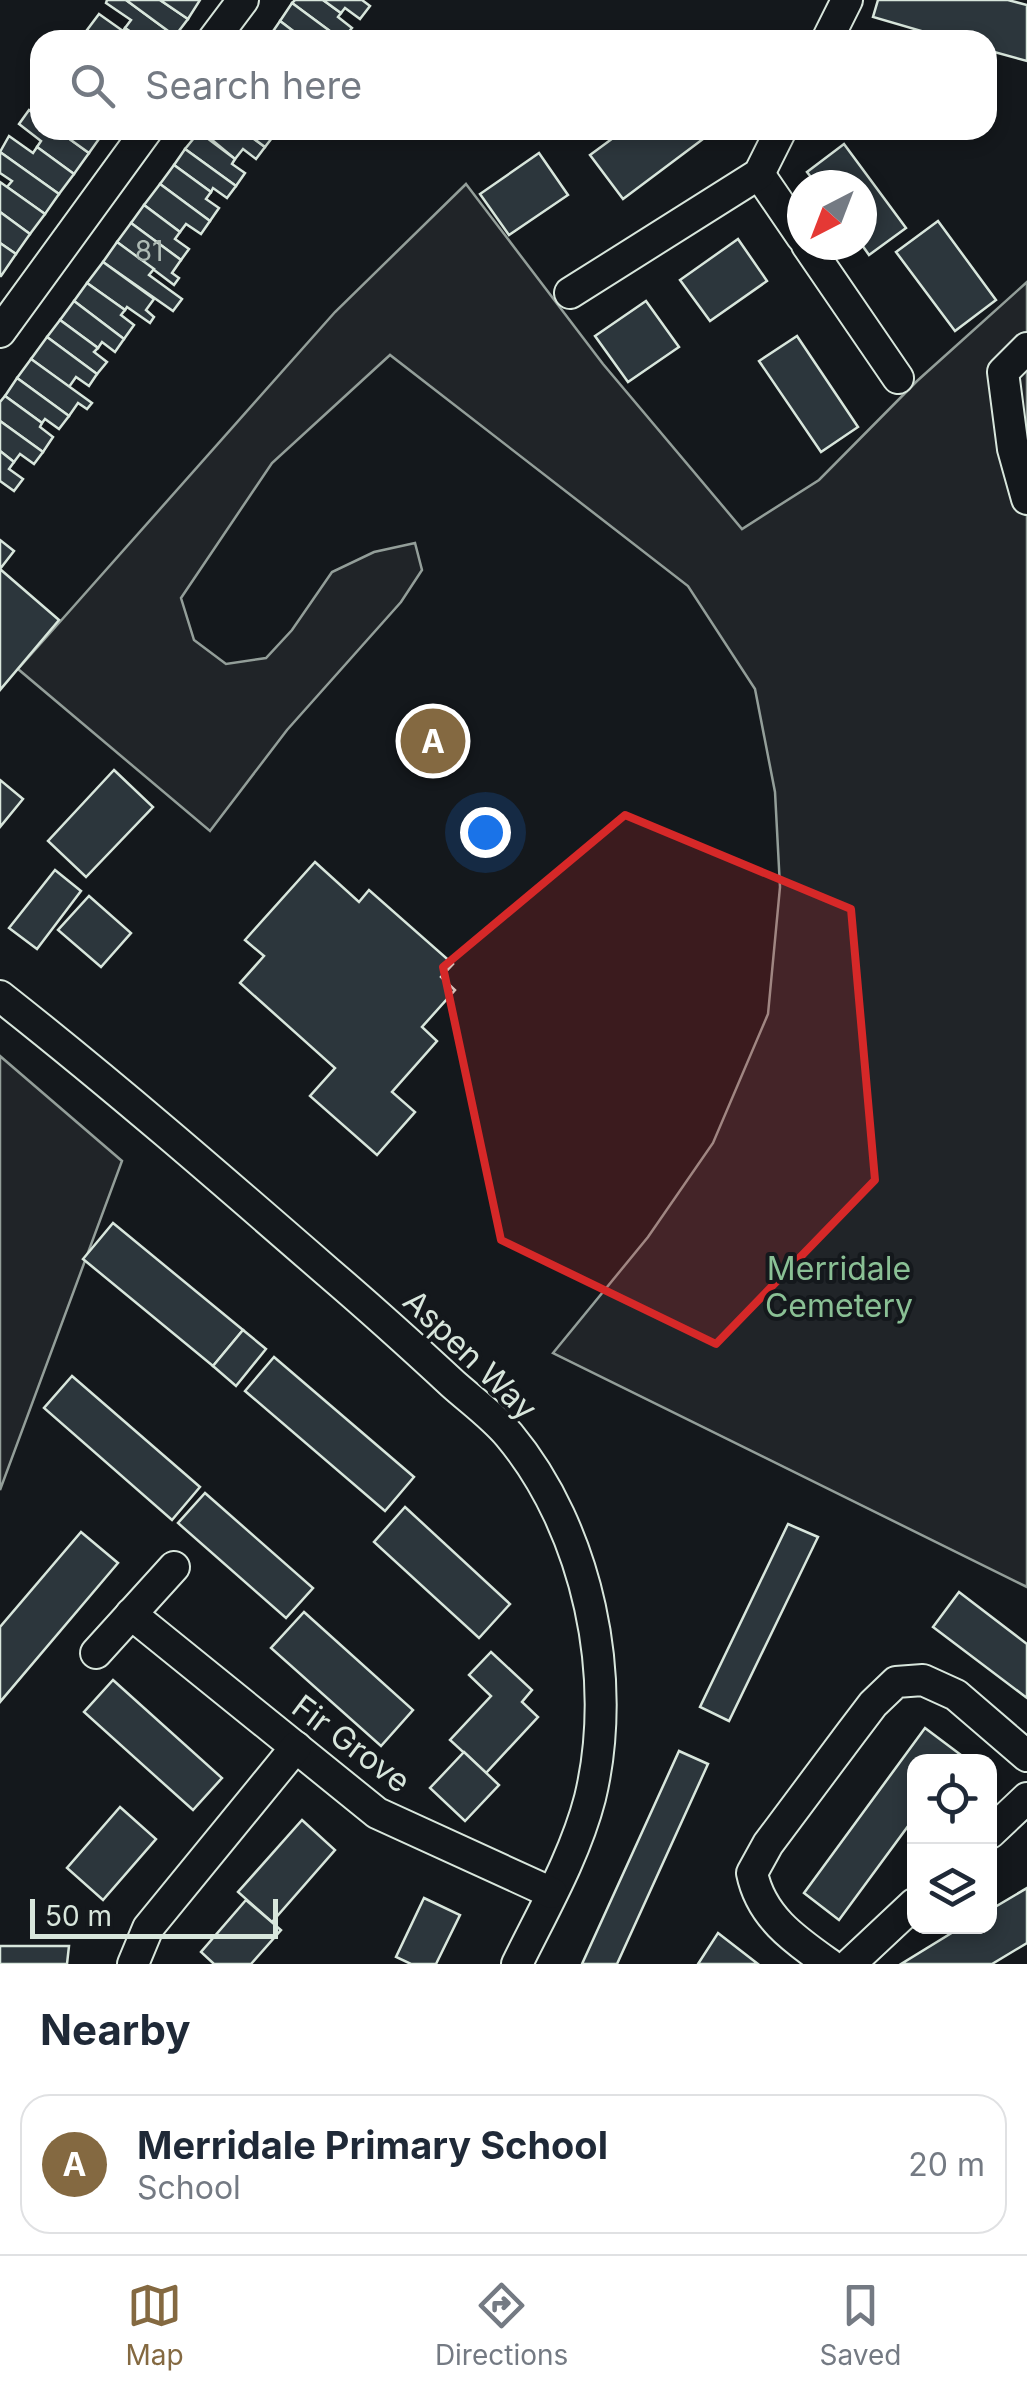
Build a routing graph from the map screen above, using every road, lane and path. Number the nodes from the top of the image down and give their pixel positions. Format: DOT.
graph roads {
  1 [pos="243,0"];
  2 [pos="847,0"];
  3 [pos="220,30"];
  4 [pos="832,30"];
  5 [pos="140,140"];
  6 [pos="776,140"];
  7 [pos="759,174"];
  8 [pos="787,216"];
  9 [pos="817,260"];
  10 [pos="570,293"];
  11 [pos="0,332"];
  12 [pos="1027,348"];
  13 [pos="898,378"];
  14 [pos="1027,499"];
  15 [pos="0,996"];
  16 [pos="174,1566"];
  17 [pos="131,1614"];
  18 [pos="96,1653"];
  19 [pos="296,1747"];
  20 [pos="1027,1756"];
  21 [pos="1027,1798"];
  22 [pos="997,1826"];
  23 [pos="552,1894"];
  24 [pos="907,1911"];
  25 [pos="133,1964"];
  26 [pos="517,1964"];
  27 [pos="829,1964"];
  28 [pos="850,1964"];
  1 -- 3 [label="street"];
  2 -- 4 [label="street"];
  5 -- 11 [label="street"];
  6 -- 7 [label="street"];
  7 -- 8 [label="street"];
  7 -- 10 [label="street"];
  9 -- 13 [label="street"];
  12 -- 14 [label="street"];
  15 -- 23 [label="street, Aspen Way"];
  16 -- 17 [label="street"];
  17 -- 18 [label="street"];
  17 -- 19 [label="street, Fir Grove"];
  19 -- 23 [label="street, Fir Grove"];
  19 -- 25 [label="street"];
  20 -- 27 [label="street"];
  21 -- 22 [label="street"];
  23 -- 26 [label="street, Aspen Way"];
  24 -- 28 [label="street"];
}
